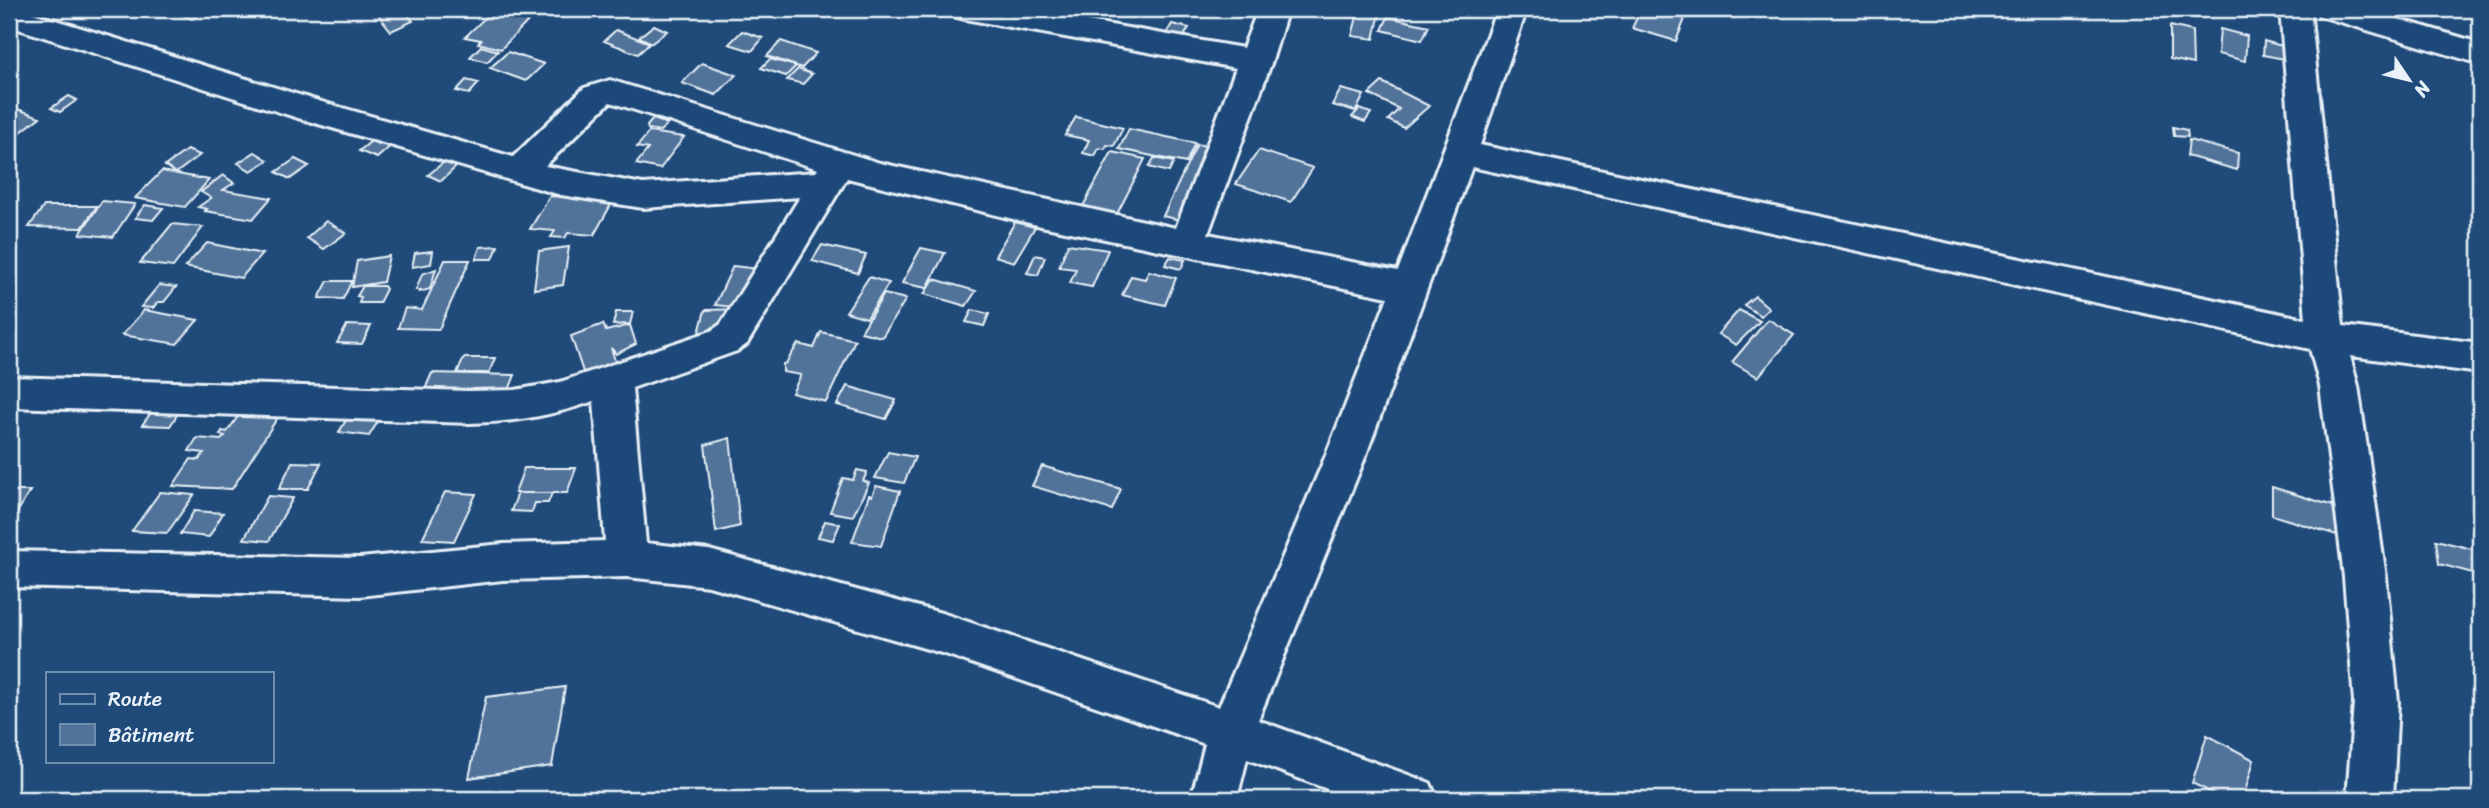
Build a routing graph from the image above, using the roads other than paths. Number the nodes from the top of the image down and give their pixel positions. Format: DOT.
graph roads {
  1 [pos="965,9"];
  2 [pos="1273,9"];
  3 [pos="1512,9"];
  4 [pos="2295,9"];
  5 [pos="2331,9"];
  6 [pos="20,21"];
  7 [pos="2480,54"];
  8 [pos="1256,61"];
  9 [pos="1460,153"];
  10 [pos="520,171"];
  11 [pos="833,174"];
  12 [pos="1187,242"];
  13 [pos="1408,287"];
  14 [pos="2326,338"];
  15 [pos="2480,358"];
  16 [pos="612,381"];
  17 [pos="9,393"];
  18 [pos="627,559"];
  19 [pos="9,569"];
  20 [pos="1231,732"];
  21 [pos="1214,799"];
  22 [pos="1414,799"];
  23 [pos="2370,799"];
  1 -- 8 [label="street"];
  2 -- 8 [label="street"];
  3 -- 9 [label="street"];
  4 -- 14 [label="street"];
  5 -- 7 [label="street"];
  6 -- 10 [label="street"];
  8 -- 12 [label="street"];
  9 -- 13 [label="street"];
  9 -- 14 [label="street"];
  10 -- 11 [label="street"];
  10 -- 11 [label="street"];
  11 -- 12 [label="street"];
  11 -- 16 [label="street"];
  12 -- 13 [label="street"];
  13 -- 20 [label="street"];
  14 -- 15 [label="street"];
  14 -- 23 [label="street"];
  16 -- 17 [label="street"];
  16 -- 18 [label="street"];
  18 -- 19 [label="street"];
  18 -- 20 [label="street"];
  20 -- 21 [label="street"];
  20 -- 22 [label="street"];
}
